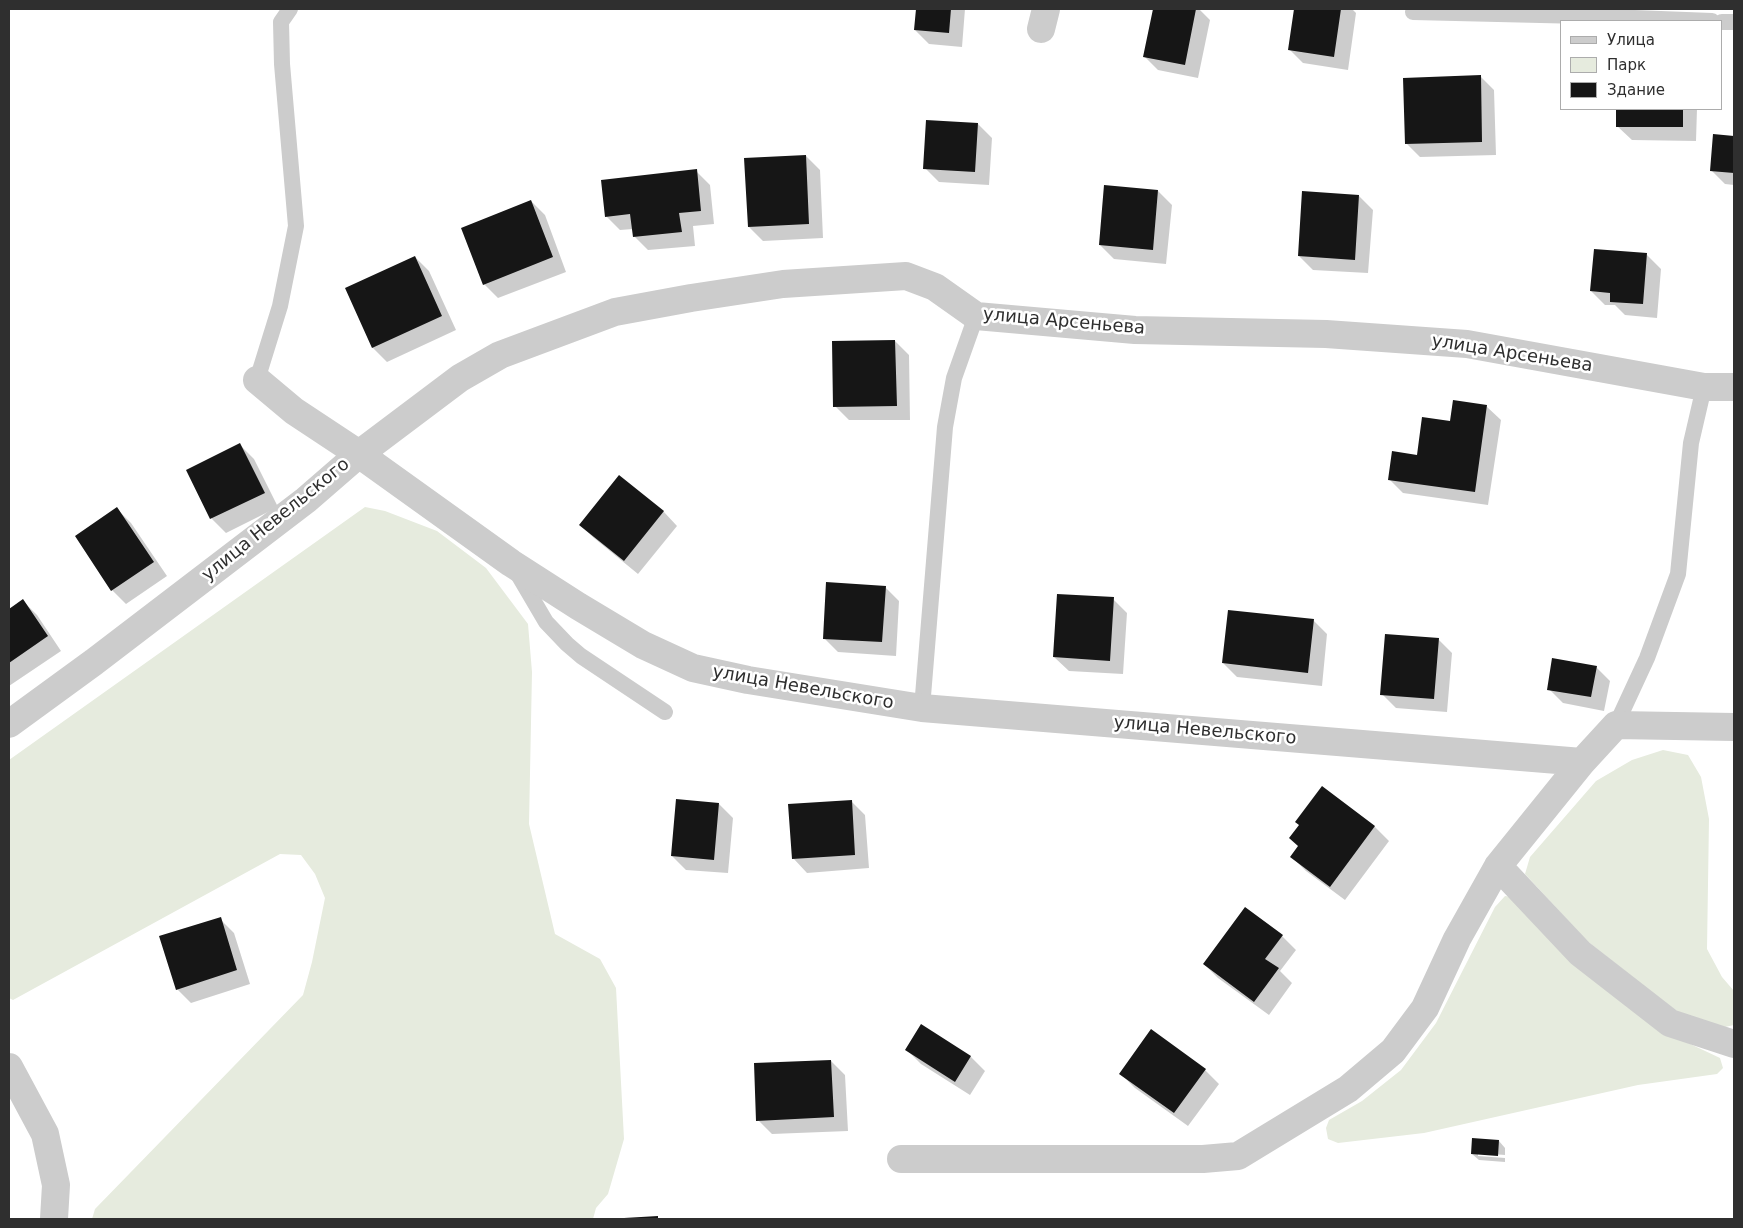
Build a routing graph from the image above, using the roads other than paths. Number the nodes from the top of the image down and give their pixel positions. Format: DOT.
graph roads {
  1 [pos="290,9"];
  2 [pos="1412,12"];
  3 [pos="1686,20"];
  4 [pos="976,316"];
  5 [pos="256,380"];
  6 [pos="1704,387"];
  7 [pos="1734,387"];
  8 [pos="359,454"];
  9 [pos="511,563"];
  10 [pos="922,708"];
  11 [pos="665,712"];
  12 [pos="9,724"];
  13 [pos="1616,725"];
  14 [pos="1734,727"];
  15 [pos="1582,762"];
  16 [pos="1498,866"];
  17 [pos="1734,1044"];
  18 [pos="9,1068"];
  19 [pos="902,1159"];
  20 [pos="54,1219"];
  1 -- 5 [label="lane"];
  2 -- 3 [label="lane"];
  4 -- 6 [label="street, улица Арсеньева"];
  4 -- 8 [label="street, улица Арсеньева"];
  4 -- 10 [label="lane"];
  5 -- 8 [label="street"];
  6 -- 7 [label="street, улица Арсеньева"];
  6 -- 13 [label="lane"];
  8 -- 9 [label="street, улица Невельского"];
  8 -- 12 [label="street, улица Невельского"];
  9 -- 10 [label="street, улица Невельского"];
  9 -- 11 [label="lane"];
  10 -- 15 [label="street, улица Невельского"];
  13 -- 14 [label="street"];
  13 -- 15 [label="street"];
  15 -- 16 [label="street"];
  16 -- 17 [label="street"];
  16 -- 19 [label="street"];
  18 -- 20 [label="street"];
}
